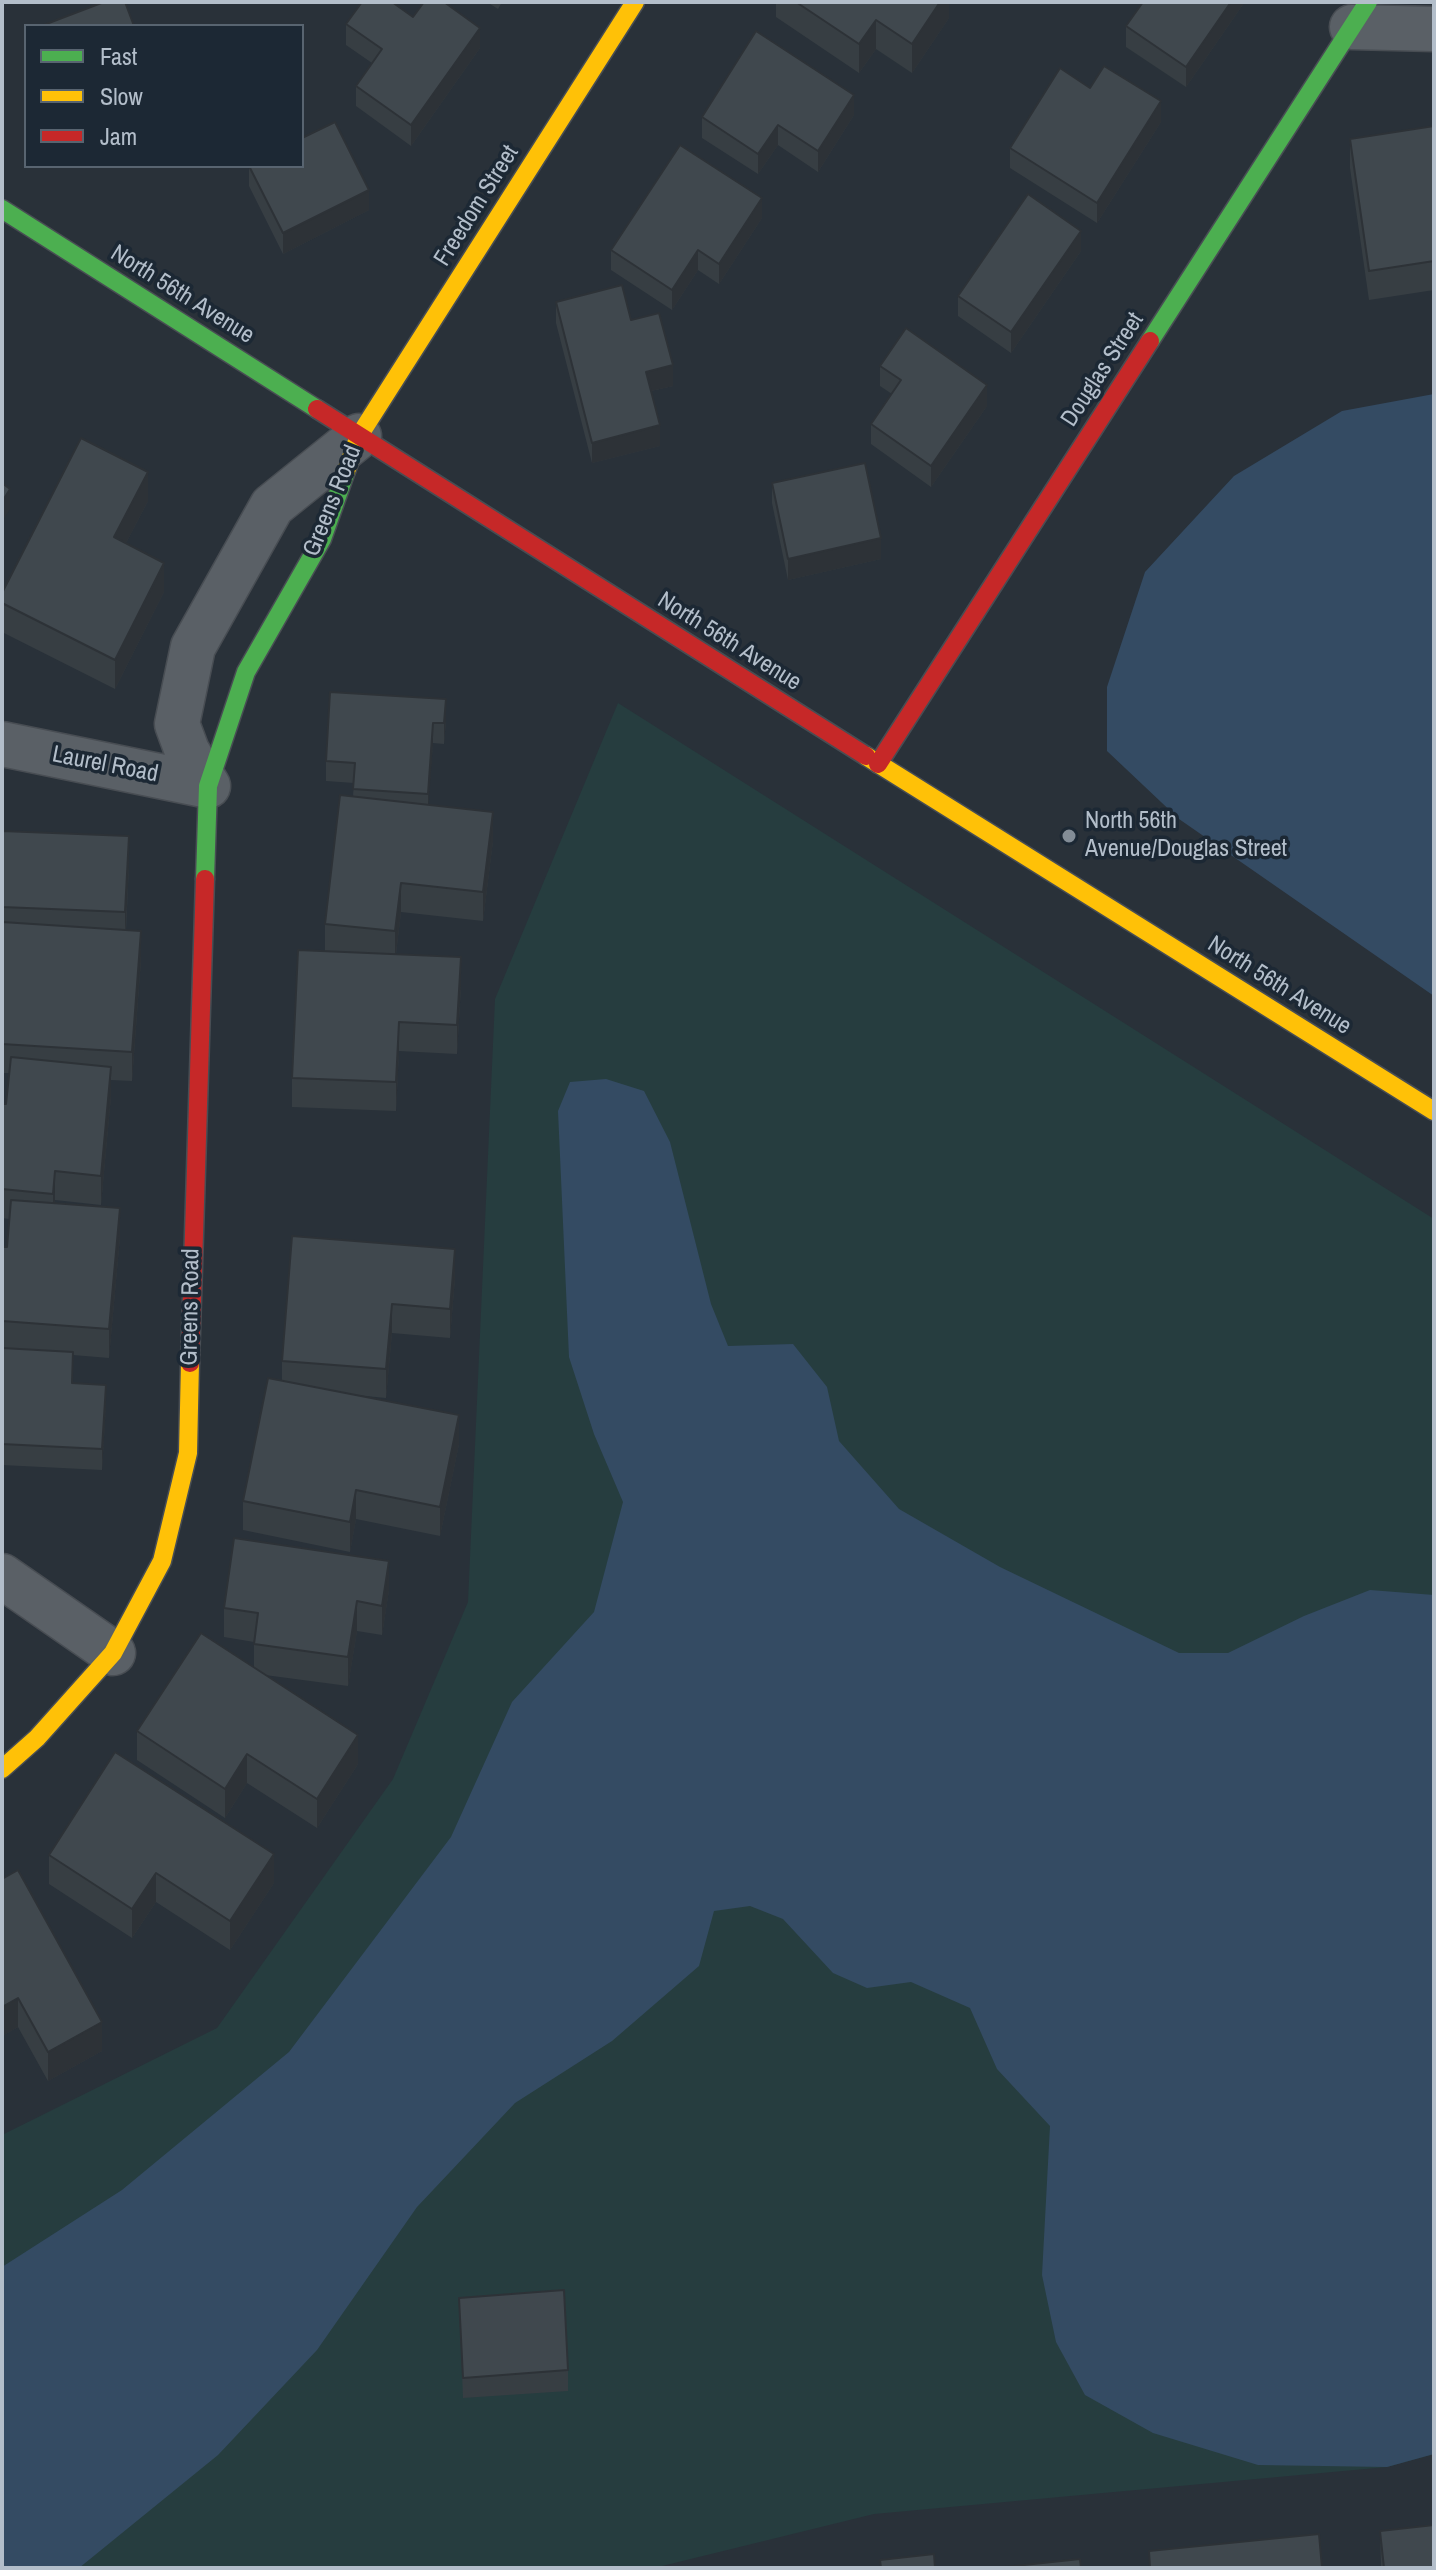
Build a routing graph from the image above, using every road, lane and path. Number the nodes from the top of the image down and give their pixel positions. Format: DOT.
graph roads {
  1 [pos="635,2"];
  2 [pos="1360,15"];
  3 [pos="1434,29"];
  4 [pos="2,209"];
  5 [pos="359,436"];
  6 [pos="207,621"];
  7 [pos="259,650"];
  8 [pos="2,744"];
  9 [pos="878,764"];
  10 [pos="208,786"];
  11 [pos="1434,1111"];
  12 [pos="2,1576"];
  13 [pos="113,1653"];
  14 [pos="2,1769"];
  1 -- 5 [label="street, Freedom Street"];
  2 -- 3 [label="street"];
  2 -- 9 [label="street, Douglas Street"];
  4 -- 5 [label="street, North 56th Avenue"];
  5 -- 6 [label="street, Greens Road"];
  5 -- 7 [label="street, Greens Road"];
  5 -- 9 [label="street, North 56th Avenue"];
  6 -- 7 [label="street"];
  6 -- 10 [label="street, Greens Road"];
  7 -- 10 [label="street, Greens Road"];
  8 -- 10 [label="street, Laurel Road"];
  9 -- 11 [label="street, North 56th Avenue"];
  10 -- 13 [label="street, Greens Road"];
  12 -- 13 [label="street"];
  13 -- 14 [label="street, Greens Road"];
}
